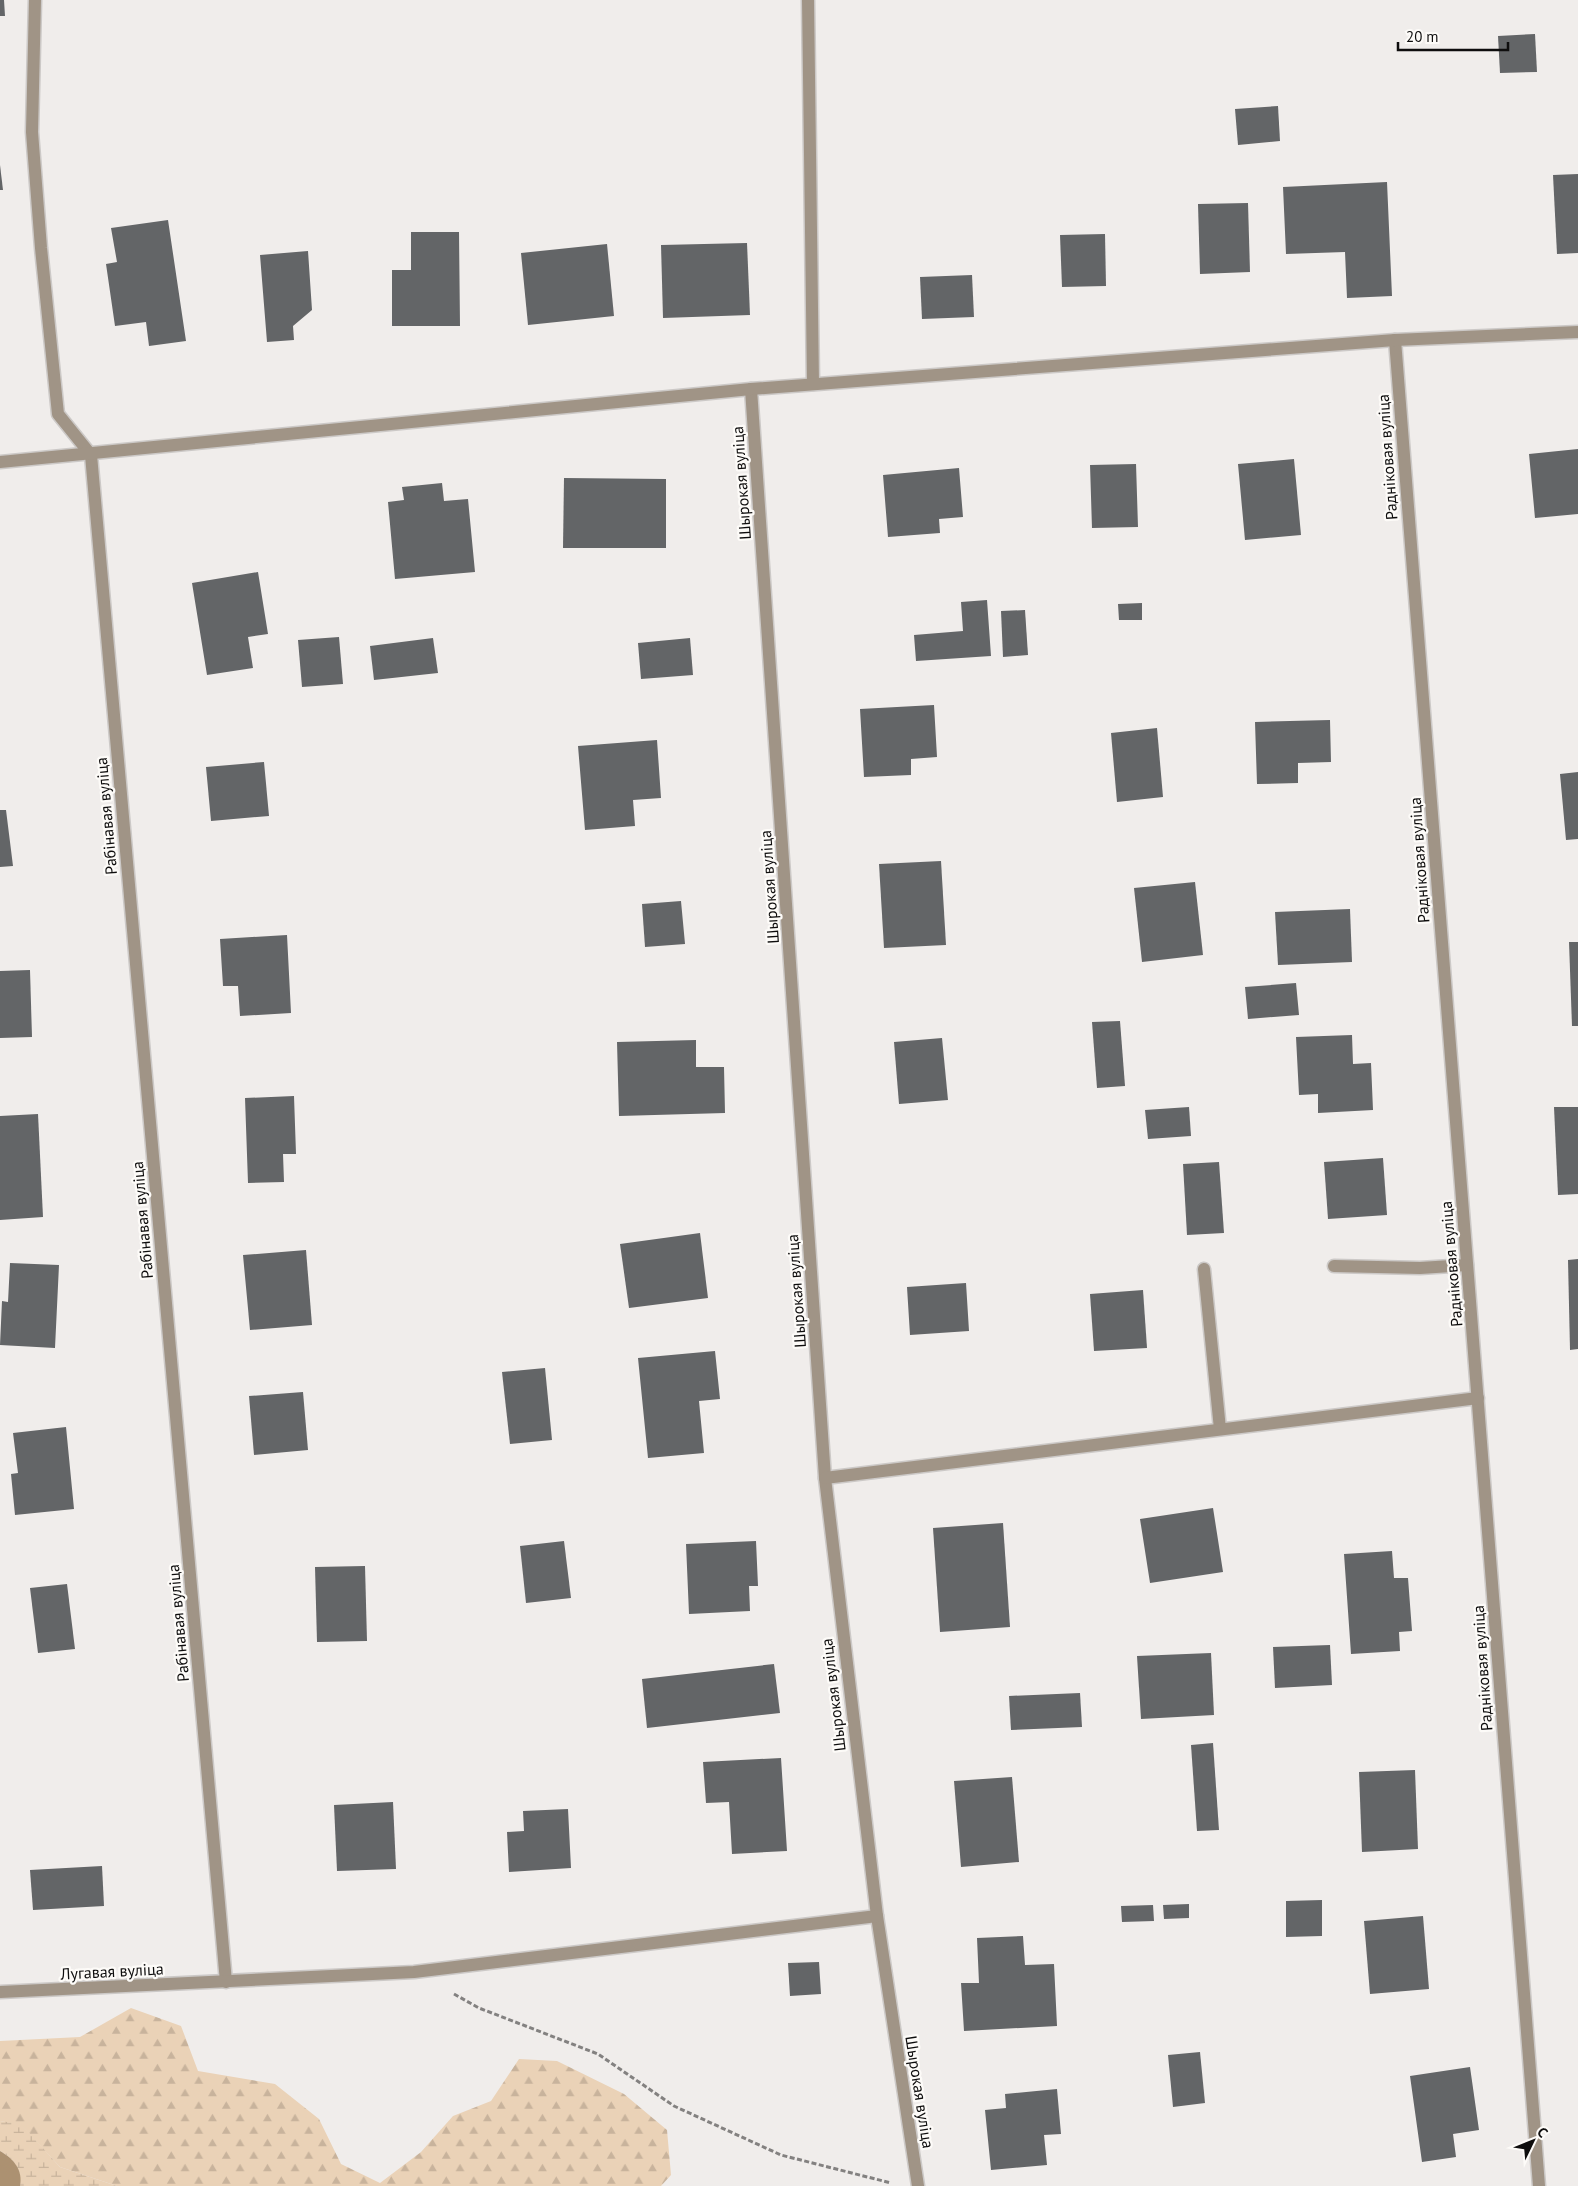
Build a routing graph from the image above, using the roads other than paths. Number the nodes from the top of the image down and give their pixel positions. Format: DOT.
graph roads {
  1 [pos="35,0"];
  2 [pos="808,0"];
  3 [pos="1578,332"];
  4 [pos="1395,340"];
  5 [pos="814,384"];
  6 [pos="751,388"];
  7 [pos="91,454"];
  8 [pos="0,462"];
  9 [pos="1334,1266"];
  10 [pos="1467,1266"];
  11 [pos="1204,1270"];
  12 [pos="1478,1398"];
  13 [pos="1220,1429"];
  14 [pos="825,1478"];
  15 [pos="877,1916"];
  16 [pos="226,1982"];
  17 [pos="0,1992"];
  18 [pos="918,2186"];
  19 [pos="1539,2186"];
  1 -- 7 [label="street"];
  2 -- 5 [label="street"];
  3 -- 4 [label="street"];
  4 -- 5 [label="street"];
  4 -- 10 [label="street, Радніковая вуліца"];
  5 -- 6 [label="street"];
  6 -- 7 [label="street"];
  6 -- 14 [label="street, Шырокая вуліца"];
  7 -- 8 [label="street"];
  7 -- 16 [label="street, Рабінавая вуліца"];
  9 -- 10 [label="street"];
  10 -- 12 [label="street, Радніковая вуліца"];
  11 -- 13 [label="street"];
  12 -- 13 [label="street"];
  12 -- 19 [label="street, Радніковая вуліца"];
  13 -- 14 [label="street"];
  14 -- 15 [label="street, Шырокая вуліца"];
  15 -- 16 [label="street, Лугавая вуліца"];
  15 -- 18 [label="street, Шырокая вуліца"];
  16 -- 17 [label="street, Лугавая вуліца"];
}
